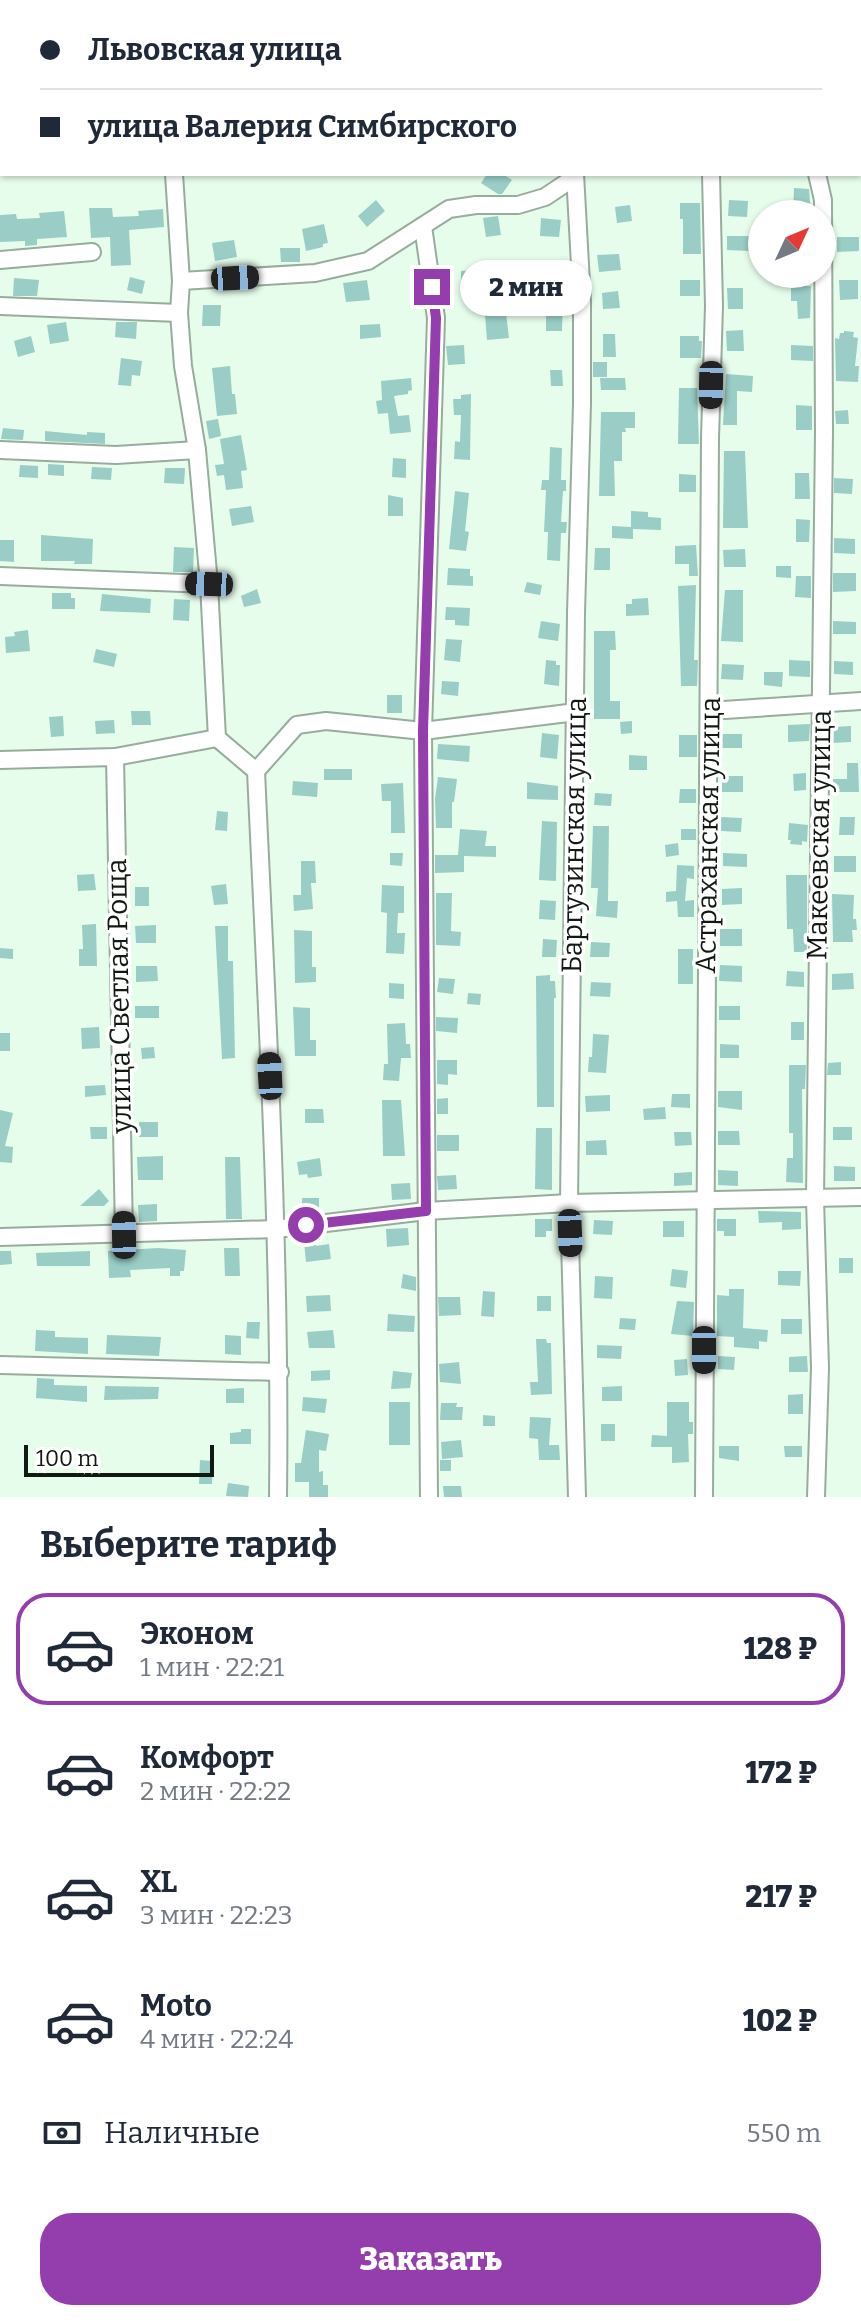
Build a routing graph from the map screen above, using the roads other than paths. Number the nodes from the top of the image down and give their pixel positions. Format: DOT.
graph roads {
  1 [pos="174,176"];
  2 [pos="574,176"];
  3 [pos="575,176"];
  4 [pos="711,176"];
  5 [pos="817,176"];
  6 [pos="423,226"];
  7 [pos="92,252"];
  8 [pos="0,260"];
  9 [pos="181,281"];
  10 [pos="0,306"];
  11 [pos="179,313"];
  12 [pos="0,450"];
  13 [pos="197,450"];
  14 [pos="0,576"];
  15 [pos="209,584"];
  16 [pos="861,701"];
  17 [pos="820,703"];
  18 [pos="709,711"];
  19 [pos="576,712"];
  20 [pos="423,731"];
  21 [pos="217,738"];
  22 [pos="115,757"];
  23 [pos="0,760"];
  24 [pos="256,771"];
  25 [pos="861,1197"];
  26 [pos="815,1199"];
  27 [pos="704,1202"];
  28 [pos="569,1203"];
  29 [pos="426,1211"];
  30 [pos="276,1229"];
  31 [pos="124,1235"];
  32 [pos="0,1237"];
  33 [pos="0,1365"];
  34 [pos="280,1372"];
  35 [pos="278,1497"];
  36 [pos="429,1497"];
  37 [pos="577,1497"];
  38 [pos="704,1497"];
  39 [pos="816,1497"];
  1 -- 9 [label="street"];
  2 -- 6 [label="street"];
  3 -- 19 [label="street, Баргузинская улица"];
  4 -- 18 [label="street, Астраханская улица"];
  5 -- 17 [label="street, Макеевская улица"];
  6 -- 9 [label="street"];
  6 -- 20 [label="street"];
  7 -- 8 [label="street"];
  9 -- 11 [label="street"];
  10 -- 11 [label="street"];
  11 -- 13 [label="street"];
  12 -- 13 [label="street"];
  13 -- 15 [label="street"];
  14 -- 15 [label="street"];
  15 -- 21 [label="street"];
  16 -- 17 [label="street"];
  17 -- 18 [label="street"];
  17 -- 26 [label="street, Макеевская улица"];
  18 -- 27 [label="street, Астраханская улица"];
  19 -- 20 [label="street"];
  19 -- 28 [label="street, Баргузинская улица"];
  20 -- 24 [label="street"];
  20 -- 29 [label="street"];
  21 -- 22 [label="street"];
  21 -- 24 [label="street"];
  22 -- 23 [label="street"];
  22 -- 31 [label="street, улица Светлая Роща"];
  24 -- 30 [label="street"];
  25 -- 26 [label="street"];
  26 -- 27 [label="street"];
  26 -- 39 [label="street, Макеевская улица"];
  27 -- 28 [label="street"];
  27 -- 38 [label="street, Астраханская улица"];
  28 -- 29 [label="street"];
  28 -- 37 [label="street, Баргузинская улица"];
  29 -- 30 [label="street"];
  29 -- 36 [label="street"];
  30 -- 31 [label="street"];
  30 -- 34 [label="street"];
  31 -- 32 [label="street"];
  33 -- 34 [label="street"];
  34 -- 35 [label="street"];
}
